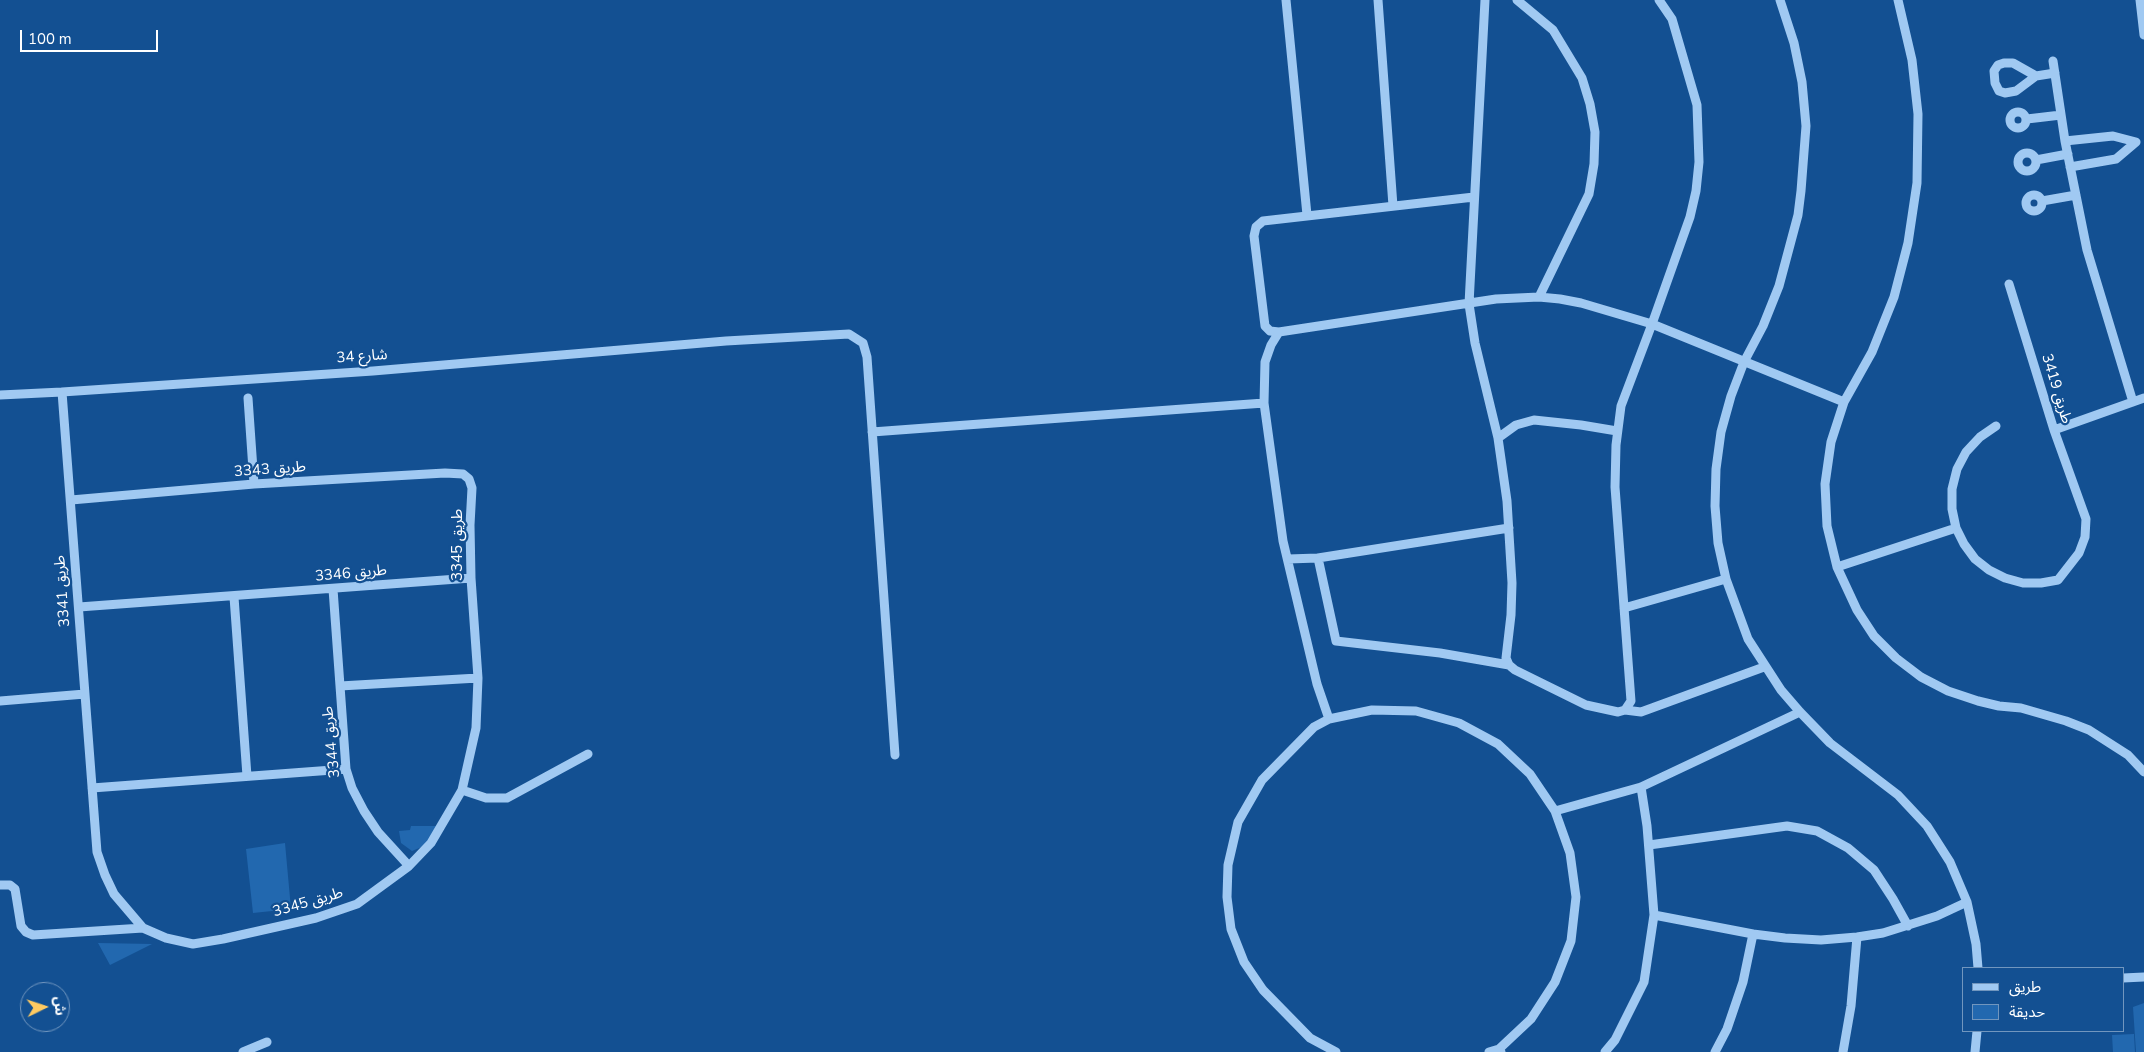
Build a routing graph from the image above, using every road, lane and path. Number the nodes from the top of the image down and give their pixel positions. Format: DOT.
graph roads {
  1 [pos="1286,0"];
  2 [pos="1378,0"];
  3 [pos="1485,0"];
  4 [pos="1517,0"];
  5 [pos="1659,0"];
  6 [pos="1780,0"];
  7 [pos="1898,0"];
  8 [pos="2140,0"];
  9 [pos="2144,35"];
  10 [pos="2053,61"];
  11 [pos="2055,73"];
  12 [pos="2036,76"];
  13 [pos="2061,115"];
  14 [pos="2027,119"];
  15 [pos="2065,141"];
  16 [pos="2140,141"];
  17 [pos="2068,154"];
  18 [pos="2036,160"];
  19 [pos="2070,167"];
  20 [pos="2076,195"];
  21 [pos="1474,197"];
  22 [pos="2042,201"];
  23 [pos="1393,206"];
  24 [pos="1307,215"];
  25 [pos="2009,284"];
  26 [pos="1539,297"];
  27 [pos="1470,304"];
  28 [pos="1652,324"];
  29 [pos="1279,332"];
  30 [pos="1744,362"];
  31 [pos="62,392"];
  32 [pos="0,395"];
  33 [pos="248,398"];
  34 [pos="2144,398"];
  35 [pos="1844,402"];
  36 [pos="2133,402"];
  37 [pos="1264,404"];
  38 [pos="1996,426"];
  39 [pos="2054,430"];
  40 [pos="1617,431"];
  41 [pos="872,432"];
  42 [pos="1498,438"];
  43 [pos="469,479"];
  44 [pos="254,484"];
  45 [pos="70,500"];
  46 [pos="1509,528"];
  47 [pos="1956,528"];
  48 [pos="1318,558"];
  49 [pos="1288,559"];
  50 [pos="1837,567"];
  51 [pos="471,578"];
  52 [pos="1726,579"];
  53 [pos="332,589"];
  54 [pos="234,597"];
  55 [pos="79,608"];
  56 [pos="1624,608"];
  57 [pos="1509,665"];
  58 [pos="1764,667"];
  59 [pos="478,678"];
  60 [pos="340,686"];
  61 [pos="85,694"];
  62 [pos="0,701"];
  63 [pos="1625,710"];
  64 [pos="1800,712"];
  65 [pos="1329,719"];
  66 [pos="588,754"];
  67 [pos="895,755"];
  68 [pos="346,769"];
  69 [pos="2144,772"];
  70 [pos="247,776"];
  71 [pos="1641,787"];
  72 [pos="92,788"];
  73 [pos="462,790"];
  74 [pos="1555,811"];
  75 [pos="1649,845"];
  76 [pos="409,866"];
  77 [pos="0,885"];
  78 [pos="1967,902"];
  79 [pos="1654,915"];
  80 [pos="1908,926"];
  81 [pos="142,928"];
  82 [pos="1752,934"];
  83 [pos="1858,938"];
  84 [pos="1978,967"];
  85 [pos="2144,977"];
  86 [pos="2124,978"];
  87 [pos="1977,1032"];
  88 [pos="267,1042"];
  89 [pos="1500,1051"];
  90 [pos="243,1052"];
  91 [pos="1336,1052"];
  92 [pos="1489,1052"];
  93 [pos="1605,1052"];
  94 [pos="1715,1052"];
  95 [pos="1843,1052"];
  96 [pos="1975,1052"];
  1 -- 24 [label="street"];
  2 -- 23 [label="street"];
  3 -- 21 [label="street"];
  4 -- 26 [label="street"];
  5 -- 28 [label="street"];
  6 -- 30 [label="street"];
  7 -- 35 [label="street"];
  8 -- 9 [label="street"];
  10 -- 11 [label="street"];
  11 -- 12 [label="street"];
  11 -- 13 [label="street"];
  12 -- 12 [label="street"];
  13 -- 14 [label="street"];
  13 -- 15 [label="street"];
  15 -- 16 [label="street"];
  15 -- 17 [label="street"];
  16 -- 19 [label="street"];
  17 -- 18 [label="street"];
  17 -- 19 [label="street"];
  19 -- 20 [label="street"];
  20 -- 22 [label="street"];
  20 -- 36 [label="street"];
  21 -- 23 [label="street"];
  21 -- 27 [label="street"];
  23 -- 24 [label="street"];
  24 -- 29 [label="street"];
  25 -- 39 [label="street, طريق 3419"];
  26 -- 27 [label="street"];
  26 -- 28 [label="street"];
  27 -- 29 [label="street"];
  27 -- 42 [label="street"];
  28 -- 30 [label="street"];
  28 -- 40 [label="street"];
  29 -- 37 [label="street"];
  30 -- 35 [label="street"];
  30 -- 52 [label="street"];
  31 -- 32 [label="street, شارع 34"];
  31 -- 41 [label="street, شارع 34"];
  31 -- 45 [label="street, طريق 3341"];
  33 -- 44 [label="street"];
  34 -- 36 [label="street"];
  35 -- 50 [label="street"];
  36 -- 39 [label="street"];
  37 -- 41 [label="street"];
  37 -- 49 [label="street"];
  38 -- 47 [label="street"];
  39 -- 47 [label="street, طريق 3419"];
  40 -- 42 [label="street"];
  40 -- 56 [label="street"];
  41 -- 67 [label="street"];
  42 -- 46 [label="street"];
  43 -- 44 [label="street, طريق 3343"];
  43 -- 51 [label="street, طريق 3345"];
  44 -- 45 [label="street, طريق 3343"];
  45 -- 55 [label="street, طريق 3341"];
  46 -- 48 [label="street"];
  46 -- 57 [label="street"];
  47 -- 50 [label="street"];
  48 -- 49 [label="street"];
  48 -- 57 [label="street"];
  49 -- 65 [label="street"];
  50 -- 69 [label="street"];
  51 -- 53 [label="street, طريق 3346"];
  51 -- 59 [label="street, طريق 3345"];
  52 -- 56 [label="street"];
  52 -- 58 [label="street"];
  53 -- 54 [label="street, طريق 3346"];
  53 -- 60 [label="street, طريق 3344"];
  54 -- 55 [label="street, طريق 3346"];
  54 -- 70 [label="street"];
  55 -- 61 [label="street, طريق 3341"];
  56 -- 63 [label="street"];
  57 -- 63 [label="street"];
  58 -- 63 [label="street"];
  58 -- 64 [label="street"];
  59 -- 60 [label="street, طريق 3344"];
  59 -- 73 [label="street, طريق 3345"];
  60 -- 68 [label="street, طريق 3344"];
  61 -- 62 [label="street"];
  61 -- 72 [label="street, طريق 3341"];
  64 -- 71 [label="street"];
  64 -- 78 [label="street"];
  65 -- 74 [label="street"];
  65 -- 91 [label="street"];
  66 -- 73 [label="street"];
  68 -- 70 [label="street"];
  68 -- 76 [label="street, طريق 3344"];
  70 -- 72 [label="street"];
  71 -- 74 [label="street"];
  71 -- 75 [label="street"];
  72 -- 81 [label="street, طريق 3341"];
  73 -- 76 [label="street, طريق 3345"];
  74 -- 89 [label="street"];
  75 -- 79 [label="street"];
  75 -- 80 [label="street"];
  76 -- 81 [label="street, طريق 3345"];
  77 -- 81 [label="street"];
  78 -- 80 [label="street"];
  78 -- 84 [label="street"];
  79 -- 82 [label="street"];
  79 -- 93 [label="street"];
  80 -- 83 [label="street"];
  82 -- 83 [label="street"];
  82 -- 94 [label="street"];
  83 -- 95 [label="street"];
  85 -- 86 [label="street"];
  87 -- 96 [label="street"];
  88 -- 90 [label="street"];
  89 -- 92 [label="street"];
}
